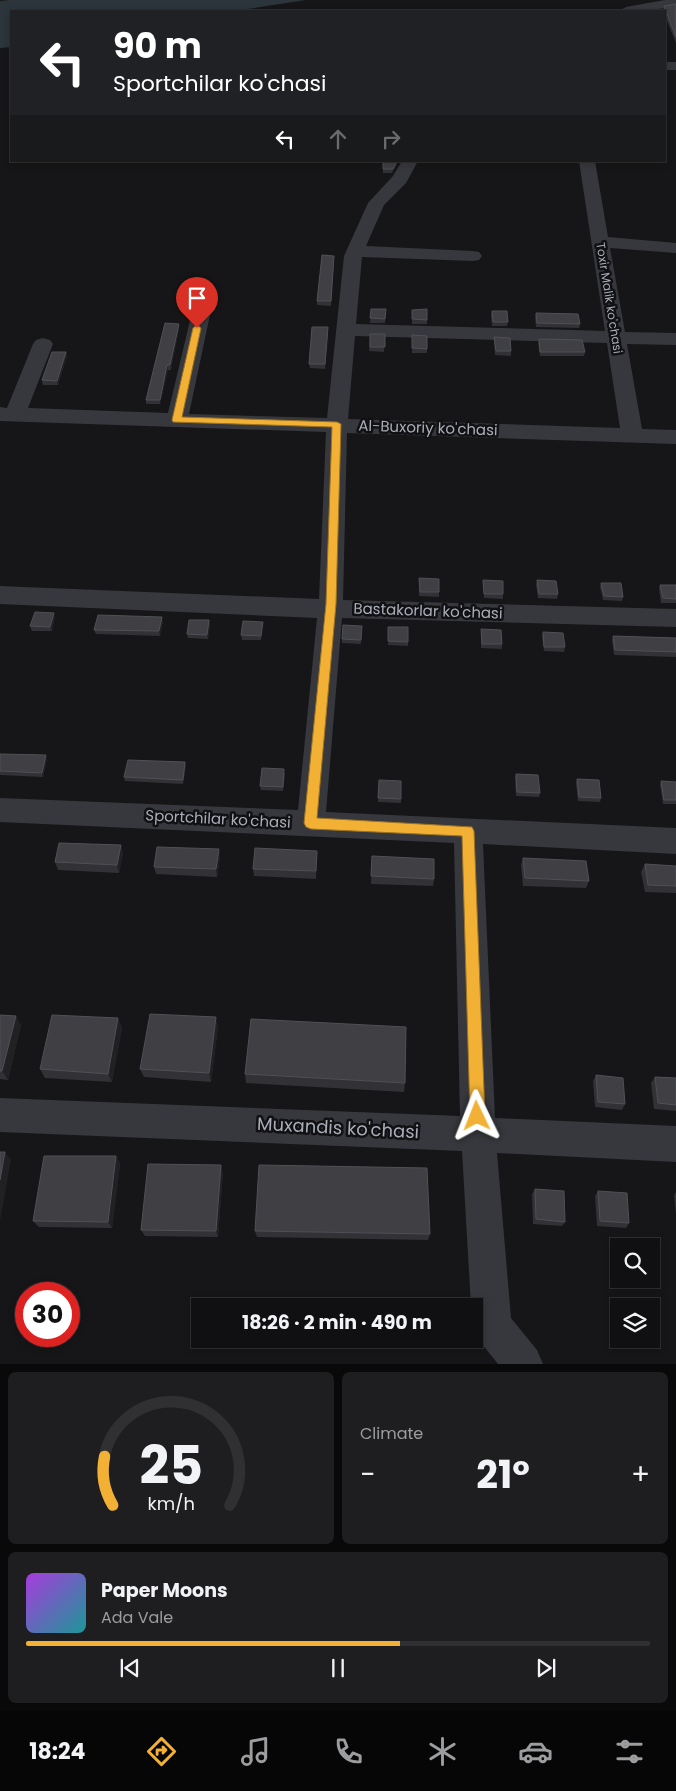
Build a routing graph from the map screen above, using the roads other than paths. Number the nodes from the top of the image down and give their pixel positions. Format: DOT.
graph roads {
  1 [pos="676,2"];
  2 [pos="632,10"];
  3 [pos="409,162"];
  4 [pos="587,162"];
  5 [pos="600,242"];
  6 [pos="676,248"];
  7 [pos="356,250"];
  8 [pos="473,256"];
  9 [pos="206,291"];
  10 [pos="346,330"];
  11 [pos="616,337"];
  12 [pos="676,339"];
  13 [pos="43,344"];
  14 [pos="8,414"];
  15 [pos="176,420"];
  16 [pos="337,424"];
  17 [pos="632,436"];
  18 [pos="676,437"];
  19 [pos="0,595"];
  20 [pos="331,609"];
  21 [pos="676,618"];
  22 [pos="0,810"];
  23 [pos="311,823"];
  24 [pos="468,831"];
  25 [pos="676,841"];
  26 [pos="0,1115"];
  27 [pos="478,1135"];
  28 [pos="676,1144"];
  29 [pos="523,1364"];
  1 -- 2 [label="street"];
  3 -- 7 [label="street"];
  4 -- 5 [label="street, Toxir Malik ko'chasi"];
  5 -- 6 [label="street"];
  5 -- 11 [label="street, Toxir Malik ko'chasi"];
  7 -- 8 [label="street"];
  7 -- 10 [label="street"];
  9 -- 15 [label="street"];
  10 -- 11 [label="street"];
  10 -- 16 [label="street"];
  11 -- 12 [label="street"];
  11 -- 17 [label="street, Toxir Malik ko'chasi"];
  13 -- 14 [label="street"];
  14 -- 15 [label="street, Al-Buxoriy ko'chasi"];
  15 -- 16 [label="street, Al-Buxoriy ko'chasi"];
  16 -- 17 [label="street, Al-Buxoriy ko'chasi"];
  16 -- 20 [label="street"];
  17 -- 18 [label="street, Al-Buxoriy ko'chasi"];
  19 -- 20 [label="street, Bastakorlar ko'chasi"];
  20 -- 21 [label="street, Bastakorlar ko'chasi"];
  20 -- 23 [label="street"];
  22 -- 23 [label="street, Sportchilar ko'chasi"];
  23 -- 24 [label="street, Sportchilar ko'chasi"];
  24 -- 25 [label="street, Sportchilar ko'chasi"];
  24 -- 27 [label="street"];
  26 -- 27 [label="street, Muxandis ko'chasi"];
  27 -- 28 [label="street, Muxandis ko'chasi"];
  27 -- 29 [label="street"];
}
